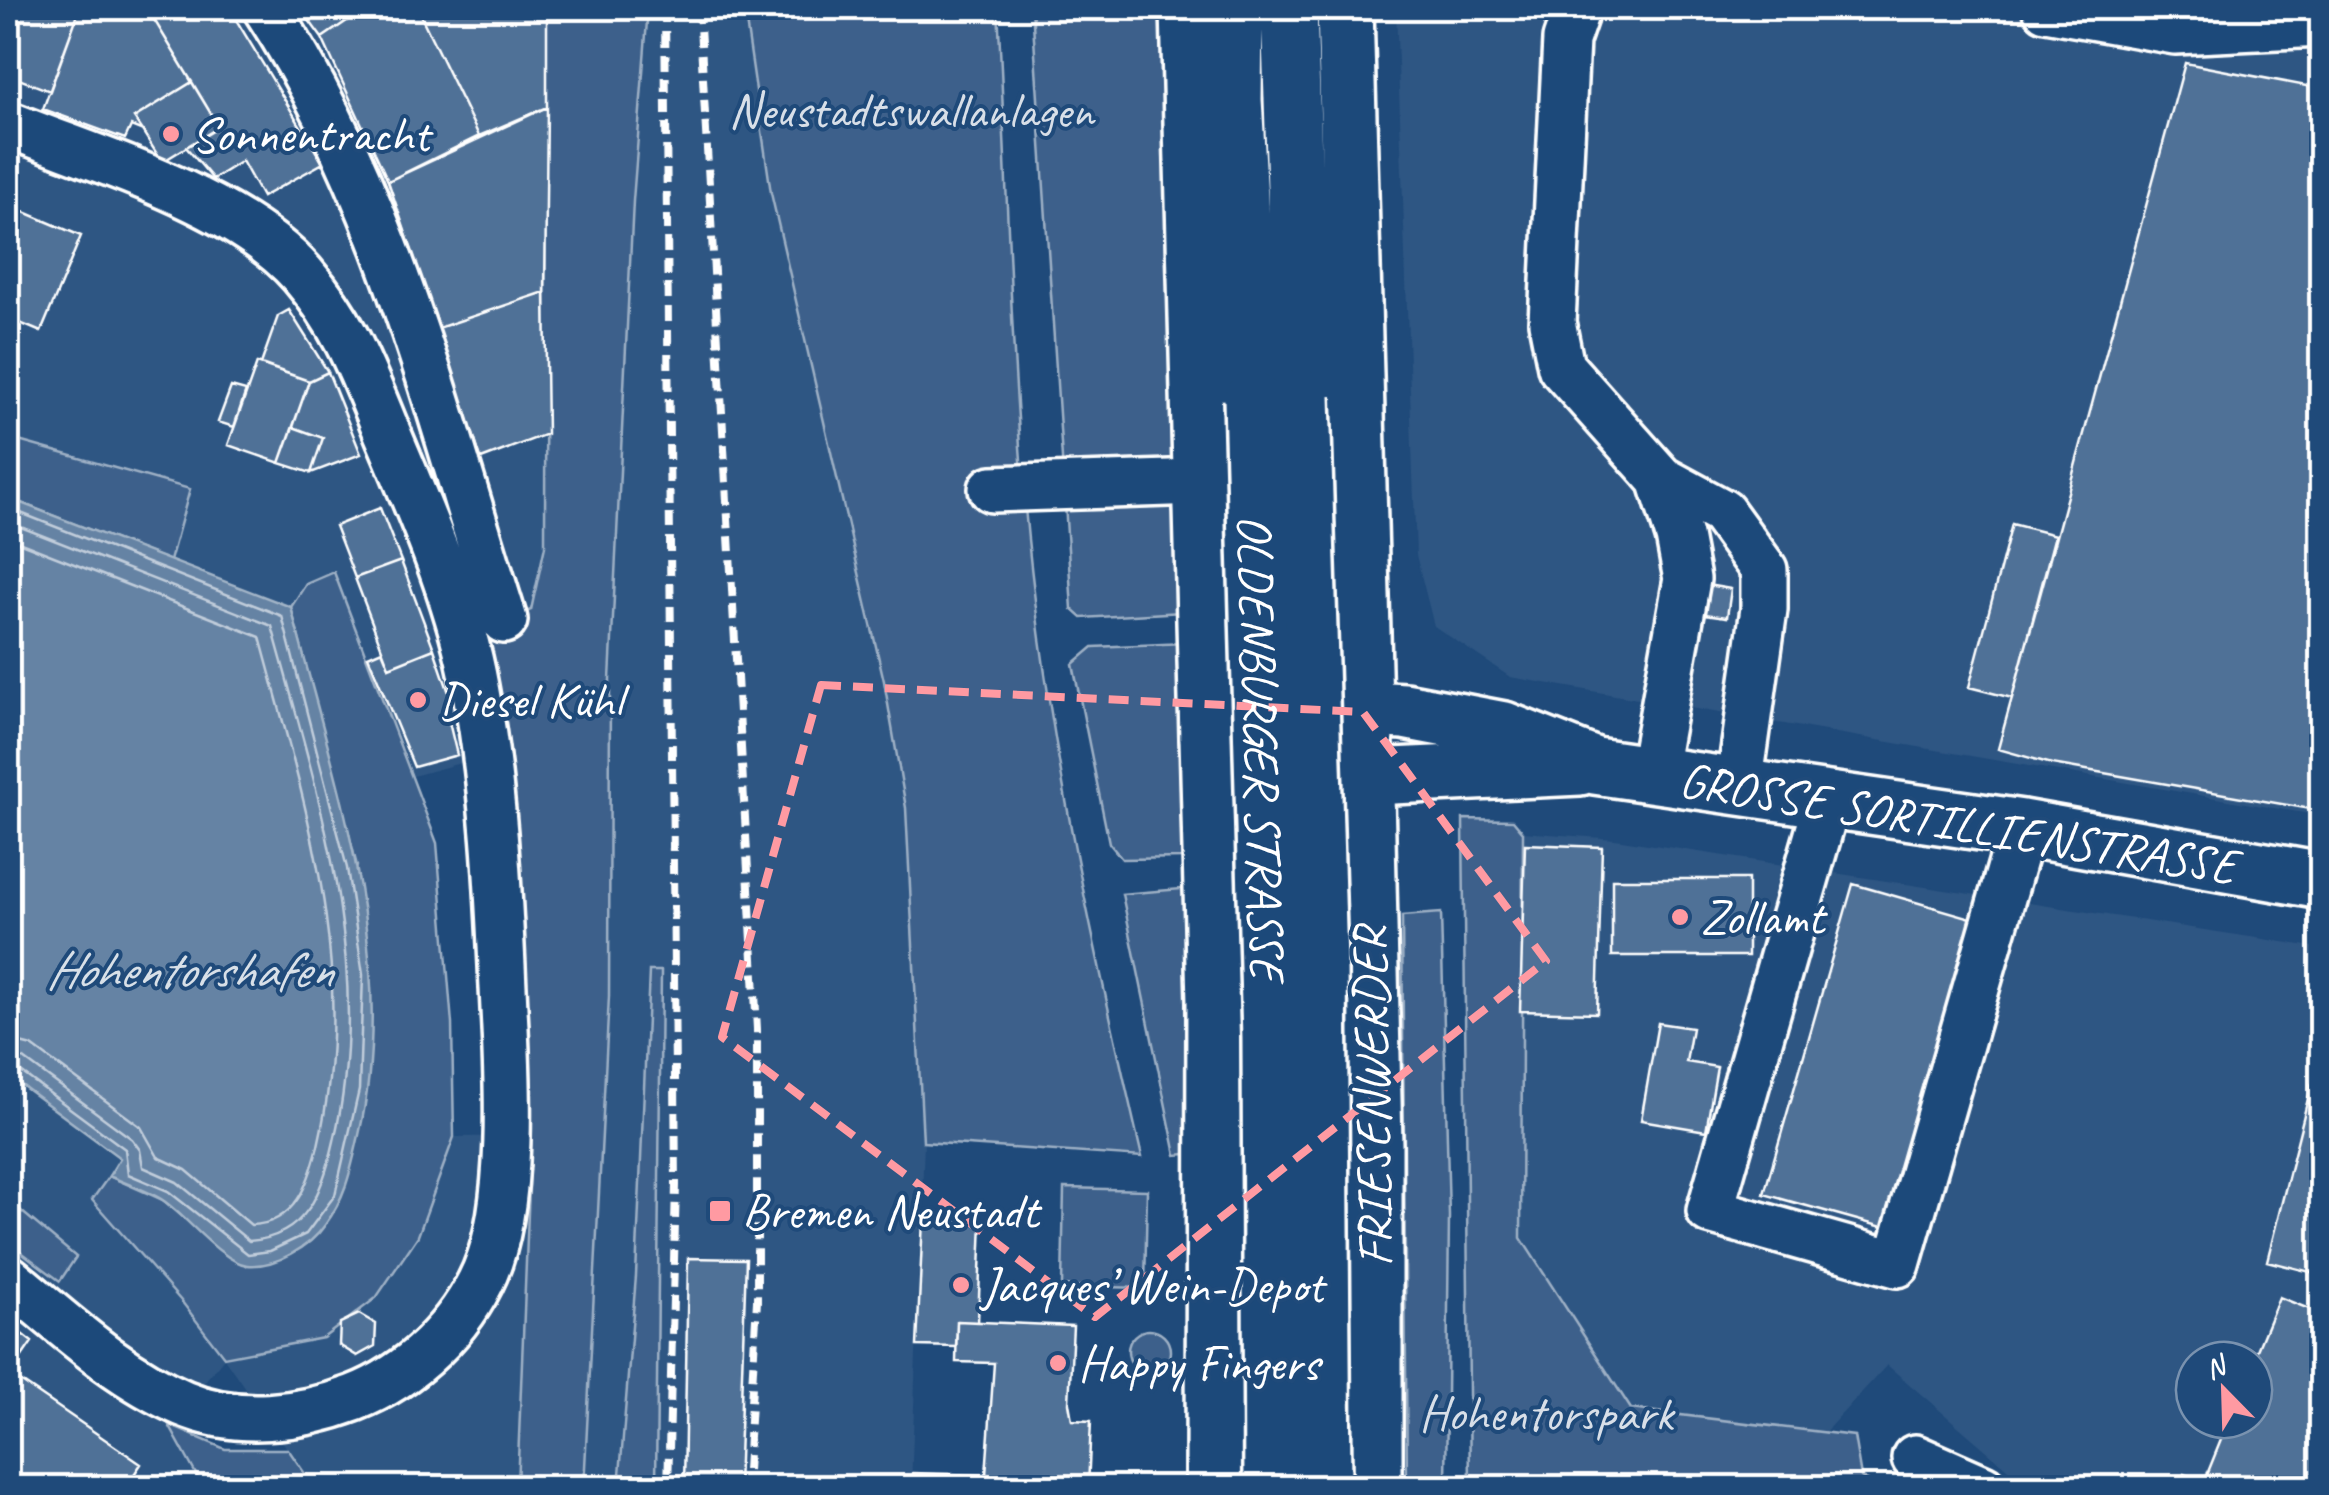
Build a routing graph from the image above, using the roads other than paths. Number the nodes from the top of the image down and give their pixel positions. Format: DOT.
graph roads {
  1 [pos="266,8"];
  2 [pos="1189,8"];
  3 [pos="1234,8"];
  4 [pos="1290,8"];
  5 [pos="1345,8"];
  6 [pos="1577,8"];
  7 [pos="2046,8"];
  8 [pos="2098,12"];
  9 [pos="2322,24"];
  10 [pos="8,124"];
  11 [pos="404,291"];
  12 [pos="343,326"];
  13 [pos="1277,398"];
  14 [pos="1661,478"];
  15 [pos="1200,488"];
  16 [pos="992,489"];
  17 [pos="1360,492"];
  18 [pos="504,620"];
  19 [pos="1364,706"];
  20 [pos="1208,737"];
  21 [pos="1595,766"];
  22 [pos="1652,775"];
  23 [pos="1368,779"];
  24 [pos="1740,788"];
  25 [pos="1828,800"];
  26 [pos="2022,828"];
  27 [pos="2322,881"];
  28 [pos="8,1278"];
  29 [pos="1914,1458"];
  30 [pos="1214,1488"];
  31 [pos="1272,1488"];
  32 [pos="1323,1488"];
  33 [pos="1374,1488"];
  34 [pos="1982,1488"];
  1 -- 11 [label="street"];
  2 -- 15 [label="main road"];
  3 -- 13 [label="main road, OLDENBURGER STRASSE"];
  4 -- 13 [label="main road, OLDENBURGER STRASSE"];
  5 -- 17 [label="main road, FRIESENWERDER"];
  6 -- 14 [label="street"];
  7 -- 8 [label="street"];
  8 -- 9 [label="street"];
  10 -- 12 [label="street"];
  11 -- 12 [label="street"];
  11 -- 18 [label="street"];
  12 -- 28 [label="street"];
  13 -- 31 [label="main road, OLDENBURGER STRASSE, bridge"];
  13 -- 32 [label="main road, OLDENBURGER STRASSE, bridge"];
  14 -- 22 [label="street"];
  14 -- 24 [label="street"];
  15 -- 16 [label="street"];
  15 -- 17 [label="street"];
  15 -- 20 [label="main road"];
  17 -- 19 [label="main road, FRIESENWERDER"];
  19 -- 20 [label="main road, GROSSE SORTILLIENSTRASSE"];
  19 -- 21 [label="main road, GROSSE SORTILLIENSTRASSE"];
  19 -- 23 [label="main road, FRIESENWERDER"];
  20 -- 23 [label="main road, GROSSE SORTILLIENSTRASSE"];
  20 -- 30 [label="main road"];
  21 -- 22 [label="main road, GROSSE SORTILLIENSTRASSE"];
  21 -- 23 [label="main road, GROSSE SORTILLIENSTRASSE"];
  22 -- 24 [label="main road, GROSSE SORTILLIENSTRASSE"];
  23 -- 33 [label="main road, FRIESENWERDER"];
  24 -- 25 [label="main road, GROSSE SORTILLIENSTRASSE"];
  25 -- 26 [label="main road, GROSSE SORTILLIENSTRASSE"];
  25 -- 26 [label="street"];
  26 -- 27 [label="main road, GROSSE SORTILLIENSTRASSE"];
  29 -- 34 [label="street"];
}
